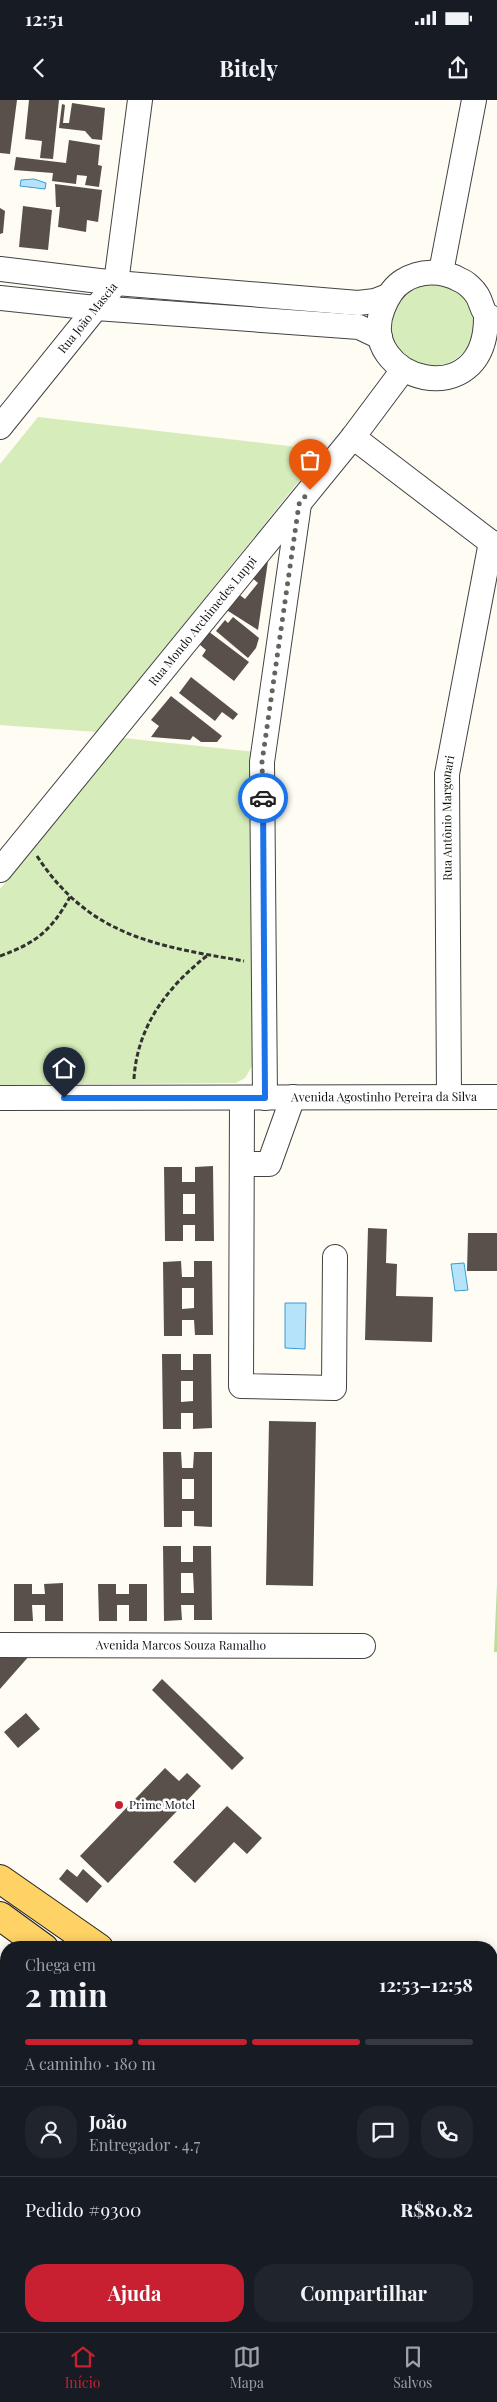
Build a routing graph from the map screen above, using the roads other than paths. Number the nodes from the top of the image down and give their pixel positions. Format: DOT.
graph roads {
  1 [pos="140,100"];
  2 [pos="474,100"];
  3 [pos="0,268"];
  4 [pos="441,272"];
  5 [pos="116,282"];
  6 [pos="388,296"];
  7 [pos="0,298"];
  8 [pos="96,308"];
  9 [pos="491,318"];
  10 [pos="380,336"];
  11 [pos="488,353"];
  12 [pos="403,370"];
  13 [pos="0,427"];
  14 [pos="353,437"];
  15 [pos="299,504"];
  16 [pos="494,545"];
  17 [pos="0,870"];
  18 [pos="450,1097"];
  19 [pos="497,1097"];
  20 [pos="0,1098"];
  21 [pos="253,1098"];
  22 [pos="293,1098"];
  23 [pos="242,1164"];
  24 [pos="335,1257"];
  25 [pos="0,1645"];
  26 [pos="364,1646"];
  27 [pos="0,1879"];
  28 [pos="0,1916"];
  29 [pos="34,1941"];
  30 [pos="89,1941"];
  1 -- 5 [label="street, Rua João Mascia"];
  2 -- 4 [label="street"];
  3 -- 5 [label="street"];
  4 -- 6 [label="street"];
  4 -- 9 [label="street"];
  5 -- 6 [label="street"];
  5 -- 8 [label="street, Rua João Mascia"];
  6 -- 10 [label="street"];
  7 -- 8 [label="street"];
  8 -- 10 [label="street"];
  8 -- 13 [label="street, Rua João Mascia"];
  9 -- 11 [label="street"];
  10 -- 12 [label="street"];
  11 -- 12 [label="street"];
  12 -- 14 [label="street, Rua Mondo Archimedes Luppi"];
  14 -- 15 [label="street, Rua Mondo Archimedes Luppi"];
  14 -- 16 [label="street"];
  15 -- 17 [label="street, Rua Mondo Archimedes Luppi"];
  15 -- 21 [label="street"];
  16 -- 18 [label="street, Rua Antônio Margonari"];
  18 -- 19 [label="street, Avenida Agostinho Pereira da Silva"];
  18 -- 22 [label="street, Avenida Agostinho Pereira da Silva"];
  20 -- 21 [label="street, Avenida Agostinho Pereira da Silva"];
  21 -- 22 [label="street, Avenida Agostinho Pereira da Silva"];
  21 -- 23 [label="street"];
  22 -- 23 [label="street"];
  23 -- 24 [label="street"];
  25 -- 26 [label="street, Avenida Marcos Souza Ramalho"];
  27 -- 30 [label="main road"];
  28 -- 29 [label="main road"];
}
